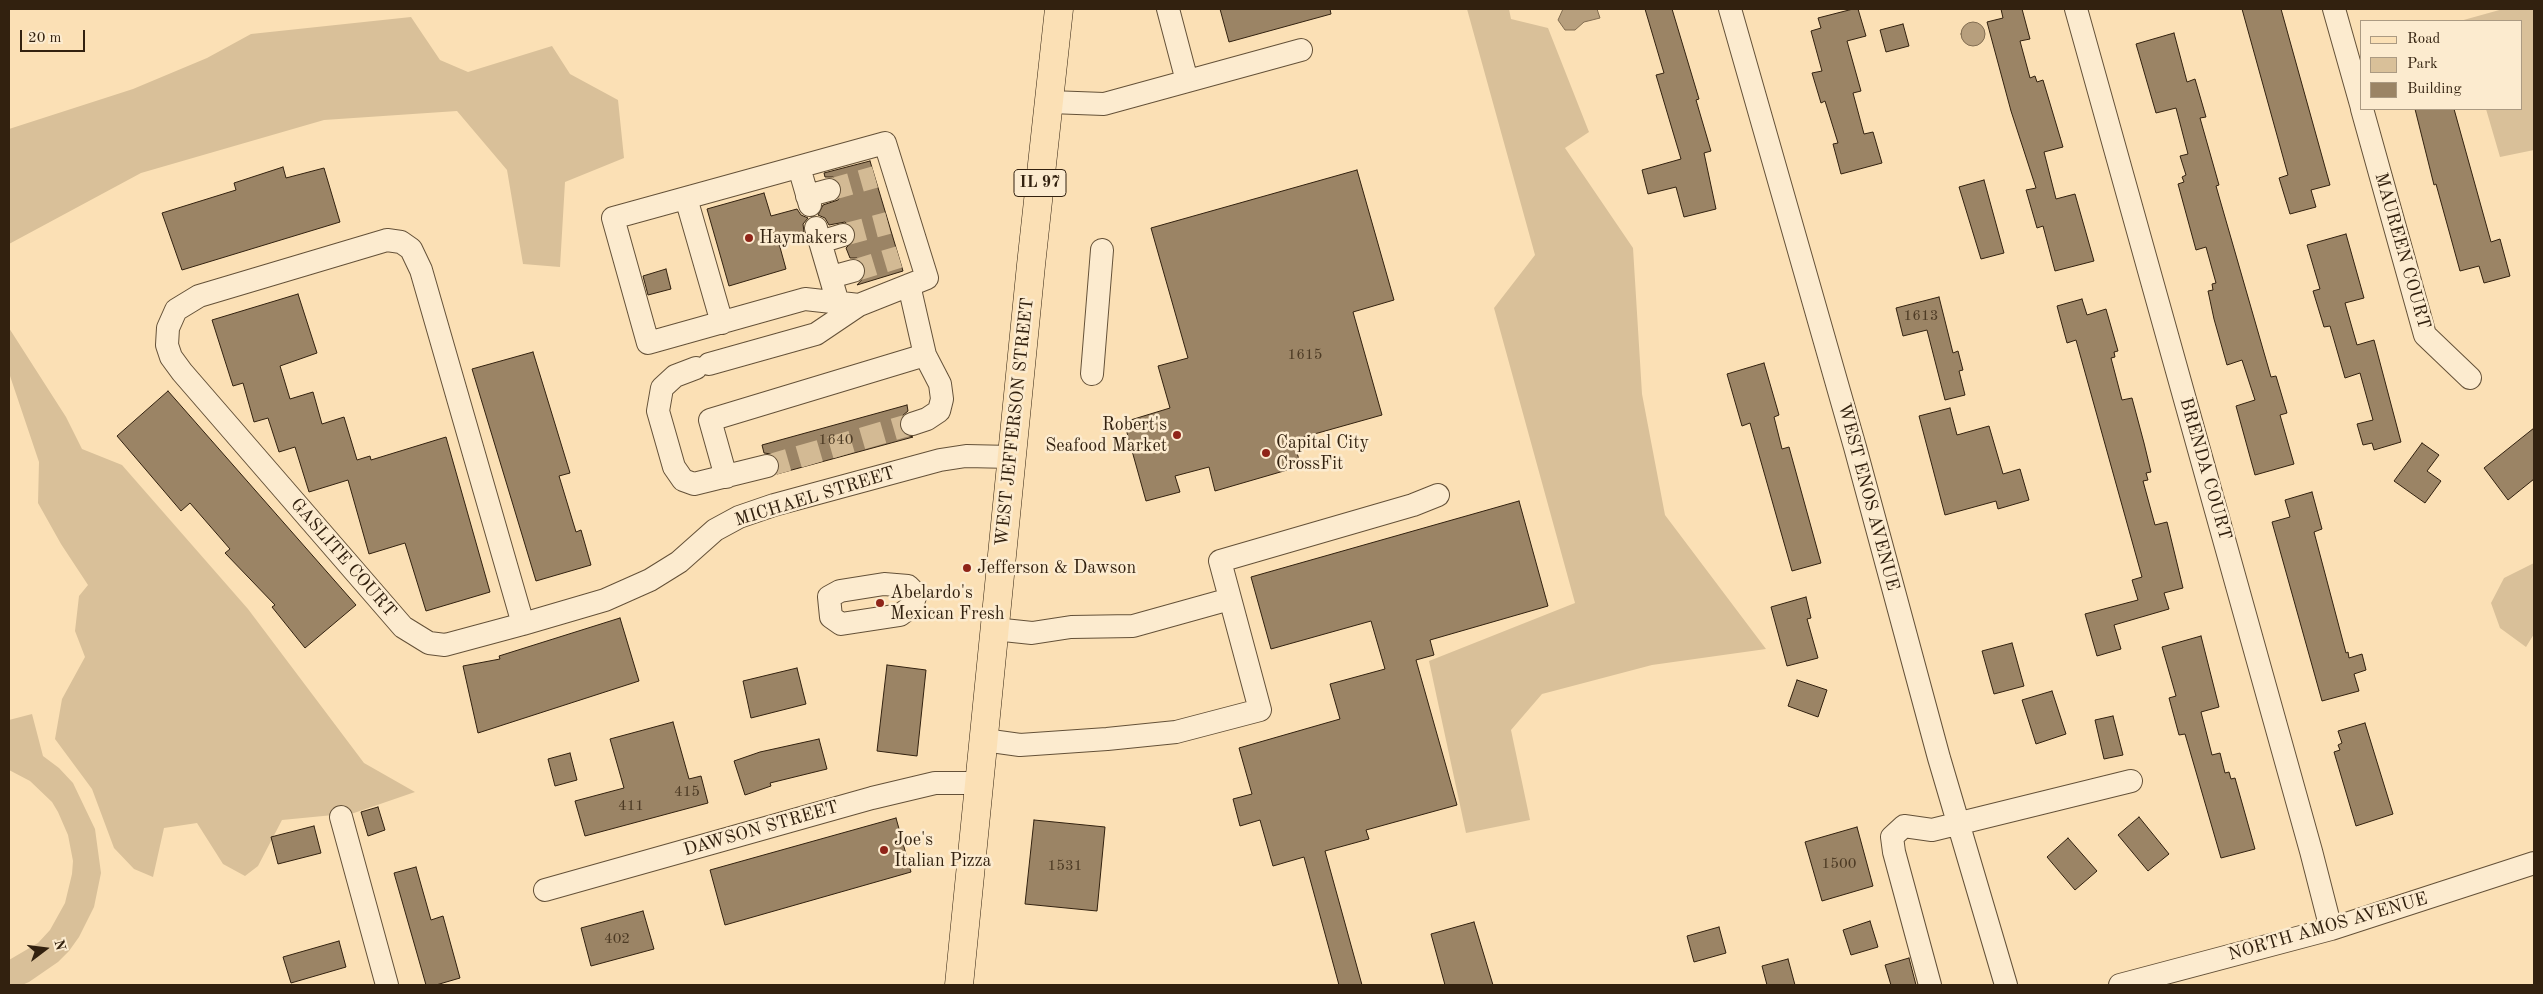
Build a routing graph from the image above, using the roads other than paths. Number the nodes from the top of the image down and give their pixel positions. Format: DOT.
graph roads {
  1 [pos="1060,9"];
  2 [pos="1168,9"];
  3 [pos="1730,9"];
  4 [pos="2076,9"];
  5 [pos="2334,9"];
  6 [pos="1301,50"];
  7 [pos="1188,81"];
  8 [pos="1050,102"];
  9 [pos="2360,102"];
  10 [pos="2362,110"];
  11 [pos="799,167"];
  12 [pos="829,190"];
  13 [pos="686,198"];
  14 [pos="843,235"];
  15 [pos="1102,250"];
  16 [pos="853,271"];
  17 [pos="831,278"];
  18 [pos="909,285"];
  19 [pos="849,304"];
  20 [pos="722,323"];
  21 [pos="925,355"];
  22 [pos="1092,374"];
  23 [pos="2470,378"];
  24 [pos="912,424"];
  25 [pos="1012,457"];
  26 [pos="767,466"];
  27 [pos="726,477"];
  28 [pos="1438,495"];
  29 [pos="1230,599"];
  30 [pos="522,624"];
  31 [pos="994,630"];
  32 [pos="984,740"];
  33 [pos="2131,781"];
  34 [pos="979,783"];
  35 [pos="341,817"];
  36 [pos="1958,822"];
  37 [pos="2534,863"];
  38 [pos="546,890"];
  39 [pos="2331,929"];
  40 [pos="2178,978"];
  41 [pos="387,985"];
  42 [pos="959,985"];
  43 [pos="1930,985"];
  44 [pos="2006,985"];
  45 [pos="2120,985"];
  1 -- 8 [label="main road, WEST JEFFERSON STREET / IL 97"];
  2 -- 7 [label="street"];
  3 -- 36 [label="street, WEST ENOS AVENUE"];
  4 -- 39 [label="street, BRENDA COURT"];
  5 -- 9 [label="street, MAUREEN COURT"];
  6 -- 7 [label="street"];
  7 -- 8 [label="street"];
  8 -- 25 [label="main road, WEST JEFFERSON STREET / IL 97"];
  10 -- 23 [label="street, MAUREEN COURT"];
  11 -- 12 [label="street"];
  11 -- 13 [label="street"];
  11 -- 18 [label="street"];
  13 -- 20 [label="street"];
  13 -- 20 [label="street"];
  14 -- 17 [label="street"];
  15 -- 22 [label="street"];
  16 -- 17 [label="street"];
  17 -- 19 [label="street"];
  18 -- 19 [label="street"];
  18 -- 21 [label="street"];
  19 -- 20 [label="street"];
  19 -- 27 [label="street"];
  21 -- 24 [label="street"];
  21 -- 27 [label="street"];
  25 -- 30 [label="street, MICHAEL STREET"];
  25 -- 31 [label="main road, WEST JEFFERSON STREET / IL 97"];
  26 -- 27 [label="street"];
  28 -- 29 [label="street"];
  29 -- 31 [label="street"];
  29 -- 32 [label="street"];
  30 -- 30 [label="street, GASLITE COURT"];
  31 -- 32 [label="main road, WEST JEFFERSON STREET / IL 97"];
  32 -- 34 [label="main road, WEST JEFFERSON STREET / IL 97"];
  33 -- 36 [label="street"];
  34 -- 38 [label="street, DAWSON STREET"];
  34 -- 42 [label="main road, WEST JEFFERSON STREET / IL 97"];
  35 -- 41 [label="street"];
  36 -- 43 [label="street"];
  36 -- 44 [label="street, WEST ENOS AVENUE"];
  37 -- 39 [label="street, NORTH AMOS AVENUE"];
  39 -- 40 [label="street, NORTH AMOS AVENUE"];
  40 -- 45 [label="street, NORTH AMOS AVENUE"];
}
